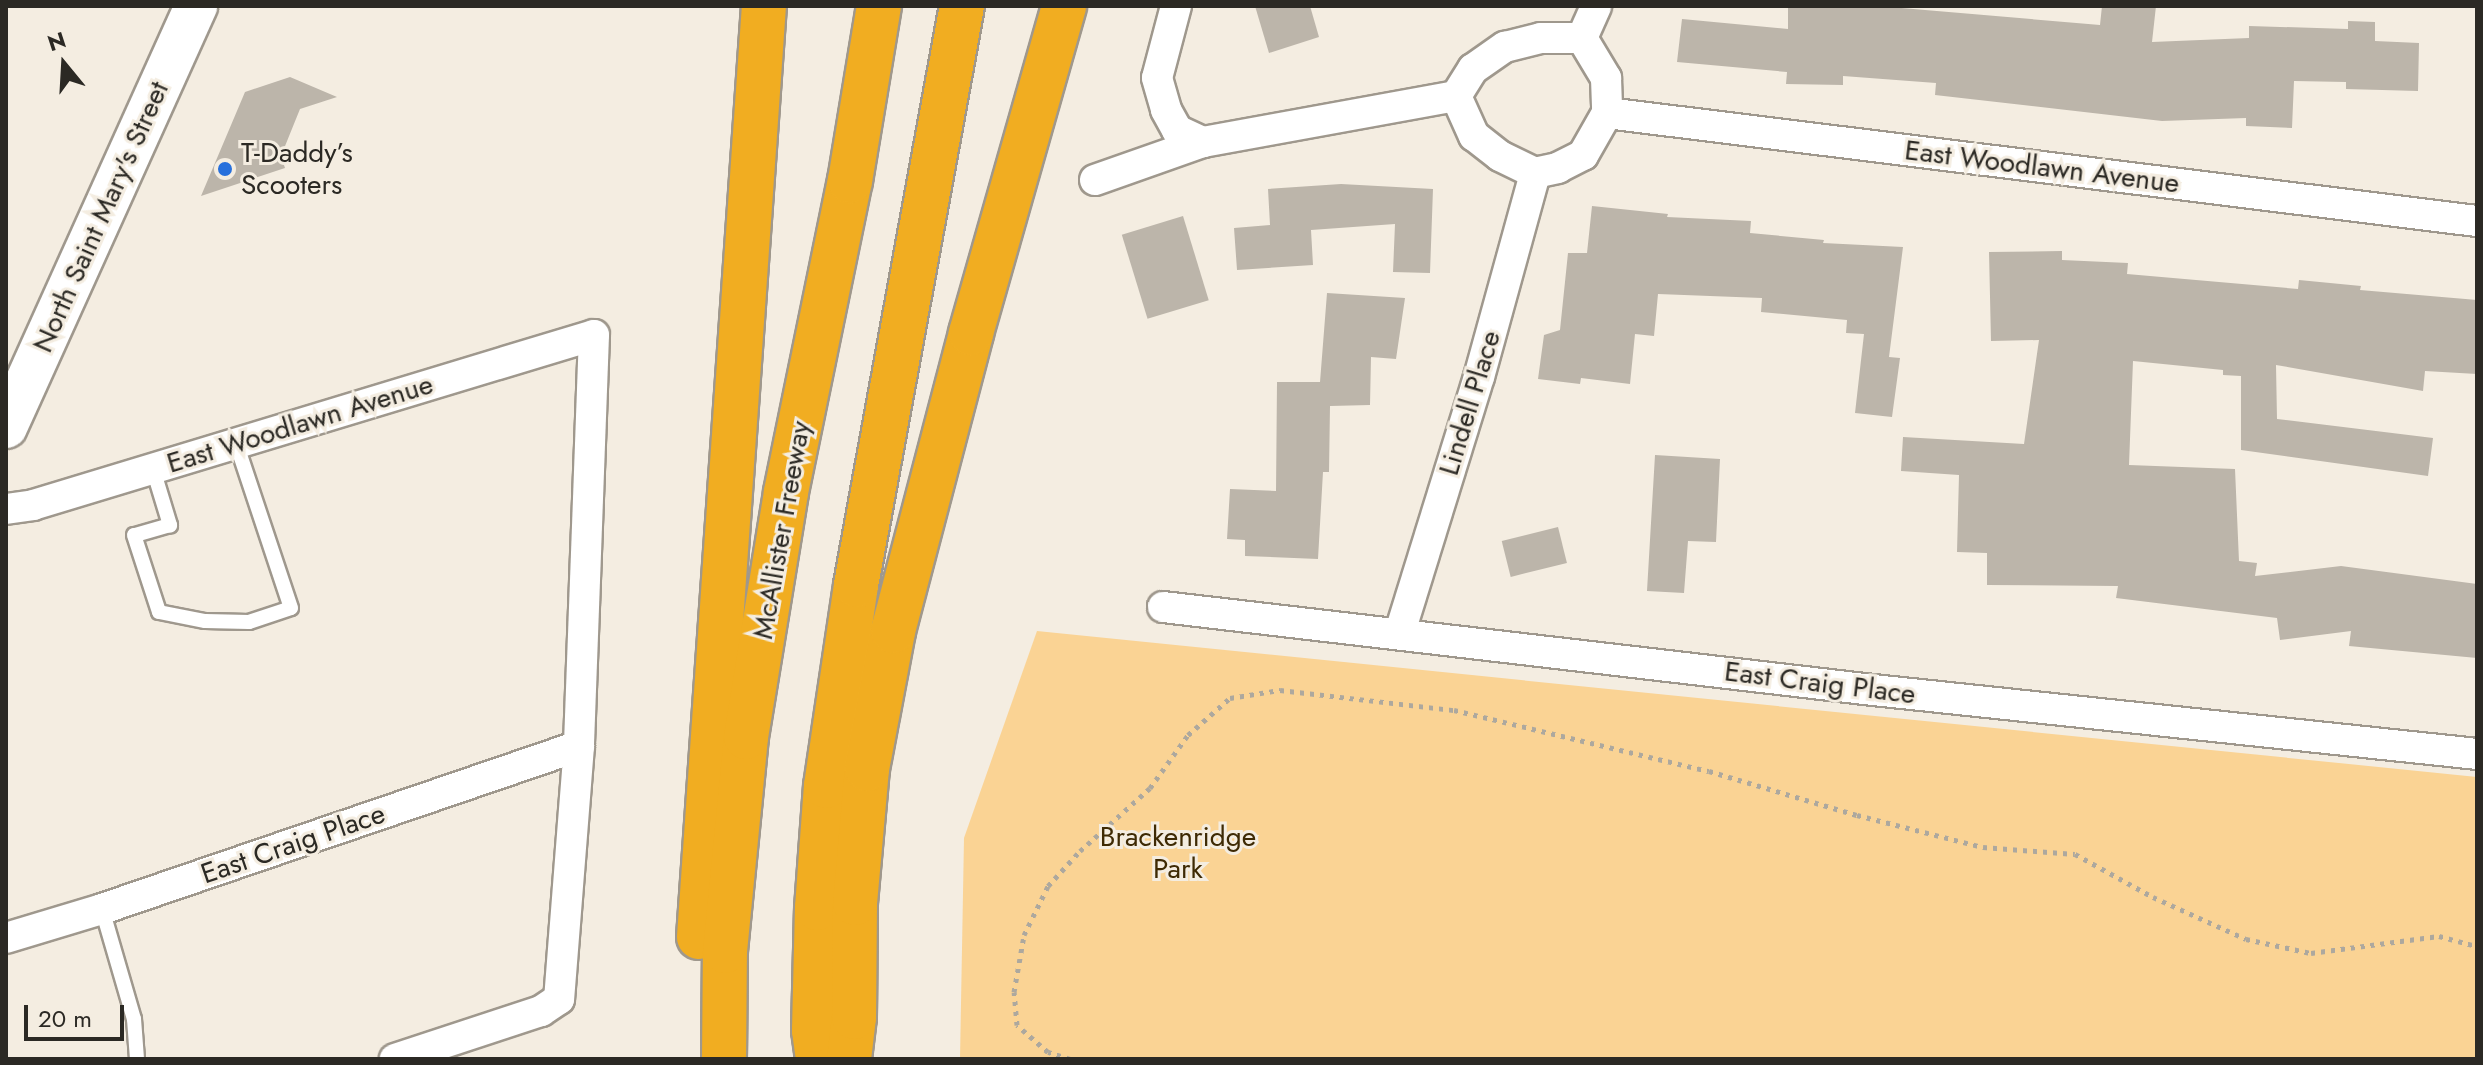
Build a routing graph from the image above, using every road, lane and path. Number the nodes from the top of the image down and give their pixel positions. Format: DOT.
graph roads {
  1 [pos="196,6"];
  2 [pos="764,6"];
  3 [pos="879,6"];
  4 [pos="962,6"];
  5 [pos="1064,6"];
  6 [pos="1176,6"];
  7 [pos="1596,6"];
  8 [pos="1582,38"];
  9 [pos="1456,96"];
  10 [pos="1607,113"];
  11 [pos="1203,142"];
  12 [pos="1535,173"];
  13 [pos="1095,180"];
  14 [pos="2477,221"];
  15 [pos="6,427"];
  16 [pos="236,443"];
  17 [pos="153,469"];
  18 [pos="6,509"];
  19 [pos="1163,607"];
  20 [pos="1400,632"];
  21 [pos="579,746"];
  22 [pos="2477,754"];
  23 [pos="102,909"];
  24 [pos="6,938"];
  25 [pos="2477,946"];
  26 [pos="137,1059"];
  27 [pos="395,1059"];
  28 [pos="706,1059"];
  29 [pos="724,1059"];
  30 [pos="818,1059"];
  31 [pos="849,1059"];
  32 [pos="1070,1059"];
  1 -- 15 [label="main road, North Saint Mary's Street"];
  2 -- 28 [label="highway"];
  3 -- 29 [label="highway, McAllister Freeway"];
  4 -- 30 [label="highway"];
  5 -- 31 [label="highway"];
  6 -- 11 [label="street"];
  7 -- 8 [label="street"];
  8 -- 9 [label="street"];
  8 -- 10 [label="street"];
  9 -- 11 [label="street"];
  9 -- 12 [label="street"];
  10 -- 12 [label="street"];
  10 -- 14 [label="street, East Woodlawn Avenue"];
  11 -- 13 [label="street"];
  12 -- 20 [label="street, Lindell Place"];
  16 -- 17 [label="street, East Woodlawn Avenue"];
  16 -- 17 [label="lane"];
  16 -- 21 [label="street, East Woodlawn Avenue"];
  17 -- 18 [label="street, East Woodlawn Avenue"];
  19 -- 20 [label="street, East Craig Place"];
  20 -- 22 [label="street, East Craig Place"];
  21 -- 23 [label="street, East Craig Place"];
  21 -- 27 [label="street"];
  23 -- 24 [label="street, East Craig Place"];
  23 -- 26 [label="lane"];
  25 -- 32 [label="path"];
}
